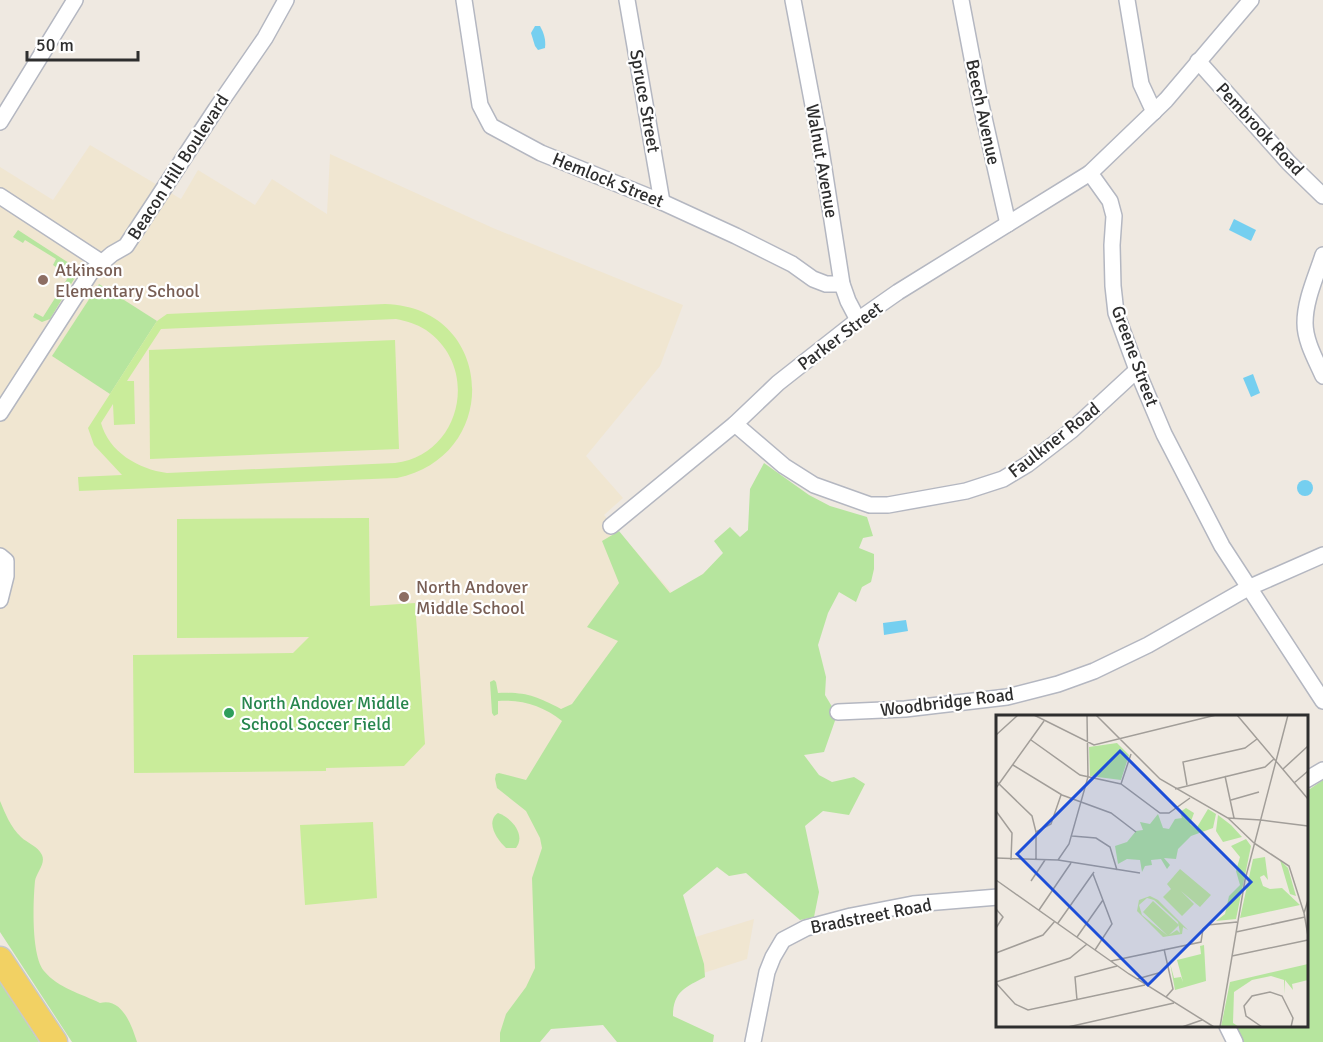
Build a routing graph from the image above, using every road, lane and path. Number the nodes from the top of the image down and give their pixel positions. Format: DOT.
graph roads {
  1 [pos="75,0"];
  2 [pos="286,0"];
  3 [pos="464,0"];
  4 [pos="627,0"];
  5 [pos="793,0"];
  6 [pos="961,0"];
  7 [pos="1127,0"];
  8 [pos="1251,0"];
  9 [pos="1198,61"];
  10 [pos="1154,112"];
  11 [pos="0,122"];
  12 [pos="1090,174"];
  13 [pos="0,196"];
  14 [pos="1323,196"];
  15 [pos="662,202"];
  16 [pos="1008,224"];
  17 [pos="1323,255"];
  18 [pos="101,262"];
  19 [pos="842,284"];
  20 [pos="858,320"];
  21 [pos="1137,370"];
  22 [pos="1323,376"];
  23 [pos="0,413"];
  24 [pos="735,424"];
  25 [pos="611,526"];
  26 [pos="1323,555"];
  27 [pos="3,559"];
  28 [pos="1248,588"];
  29 [pos="0,600"];
  30 [pos="1323,701"];
  31 [pos="838,712"];
  32 [pos="1323,770"];
  33 [pos="1308,779"];
  34 [pos="996,897"];
  35 [pos="0,959"];
  36 [pos="1228,1027"];
  37 [pos="55,1042"];
  38 [pos="753,1042"];
  39 [pos="1235,1042"];
  1 -- 11 [label="street"];
  2 -- 18 [label="street, Beacon Hill Boulevard"];
  3 -- 15 [label="street, Hemlock Street"];
  4 -- 15 [label="street, Spruce Street"];
  5 -- 19 [label="street, Walnut Avenue"];
  6 -- 16 [label="street, Beech Avenue"];
  7 -- 10 [label="street"];
  8 -- 9 [label="street"];
  9 -- 10 [label="street"];
  9 -- 14 [label="street, Pembrook Road"];
  10 -- 12 [label="street"];
  12 -- 16 [label="street, Parker Street"];
  12 -- 21 [label="street, Greene Street"];
  13 -- 18 [label="street"];
  15 -- 19 [label="street, Hemlock Street"];
  16 -- 20 [label="street, Parker Street"];
  17 -- 22 [label="street"];
  18 -- 23 [label="street, Beacon Hill Boulevard"];
  19 -- 20 [label="street, Walnut Avenue"];
  20 -- 24 [label="street, Parker Street"];
  21 -- 24 [label="street, Faulkner Road"];
  21 -- 28 [label="street, Greene Street"];
  24 -- 25 [label="street, Parker Street"];
  26 -- 28 [label="street, Woodbridge Road"];
  27 -- 29 [label="street"];
  28 -- 30 [label="street, Greene Street"];
  28 -- 31 [label="street, Woodbridge Road"];
  32 -- 33 [label="street"];
  34 -- 38 [label="street, Bradstreet Road"];
  35 -- 37 [label="main road"];
  36 -- 39 [label="street"];
}
